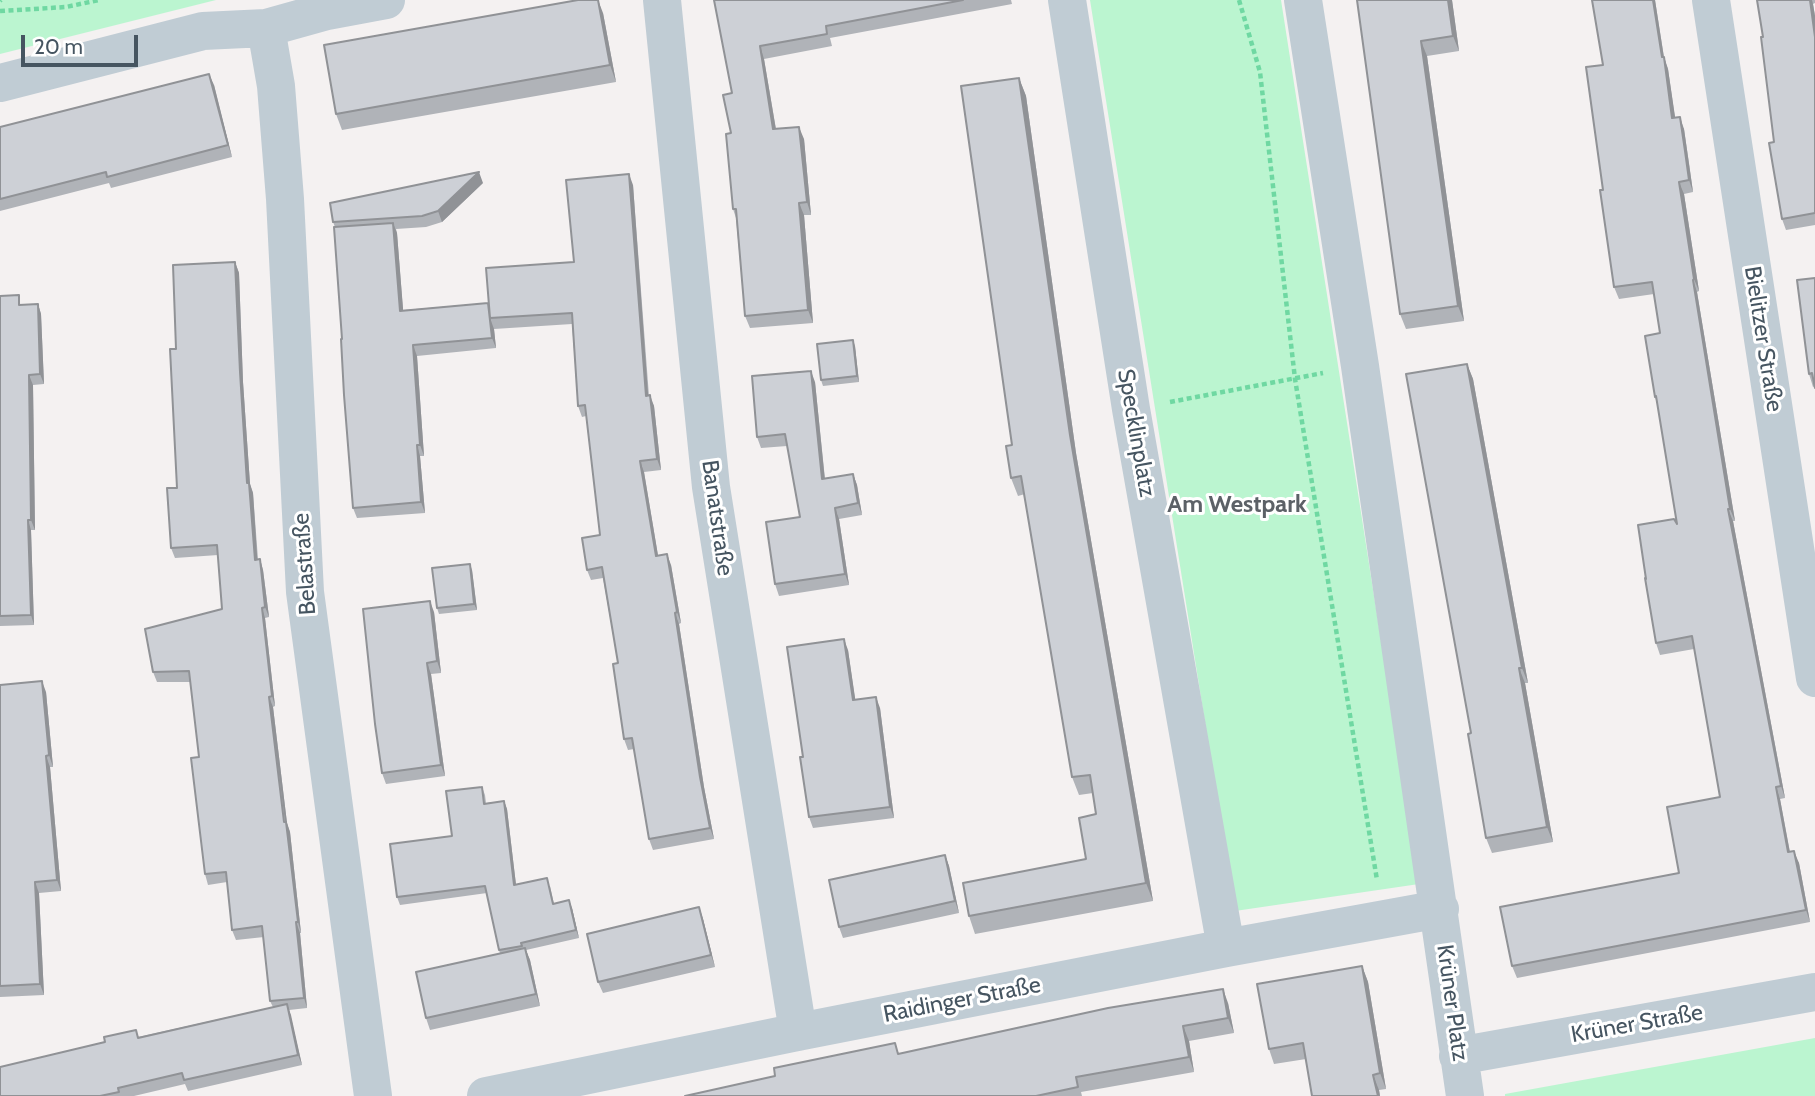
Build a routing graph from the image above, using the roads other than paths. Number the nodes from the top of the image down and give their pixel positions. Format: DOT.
graph roads {
  1 [pos="386,0"];
  2 [pos="662,0"];
  3 [pos="1067,0"];
  4 [pos="1303,0"];
  5 [pos="1711,0"];
  6 [pos="266,28"];
  7 [pos="0,82"];
  8 [pos="1815,678"];
  9 [pos="1440,909"];
  10 [pos="1226,948"];
  11 [pos="1815,992"];
  12 [pos="798,1032"];
  13 [pos="1458,1056"];
  14 [pos="373,1096"];
  15 [pos="486,1096"];
  16 [pos="1465,1096"];
  1 -- 6 [label="street"];
  2 -- 12 [label="street, Banatstraße"];
  3 -- 10 [label="street, Specklinplatz"];
  4 -- 9 [label="street"];
  5 -- 8 [label="street, Bielitzer Straße"];
  6 -- 7 [label="street"];
  6 -- 14 [label="street, Belastraße"];
  9 -- 10 [label="street, Raidinger Straße"];
  9 -- 13 [label="street, Krüner Platz"];
  10 -- 12 [label="street, Raidinger Straße"];
  11 -- 13 [label="street, Krüner Straße"];
  12 -- 15 [label="street, Raidinger Straße"];
  13 -- 16 [label="street, Krüner Platz"];
}
